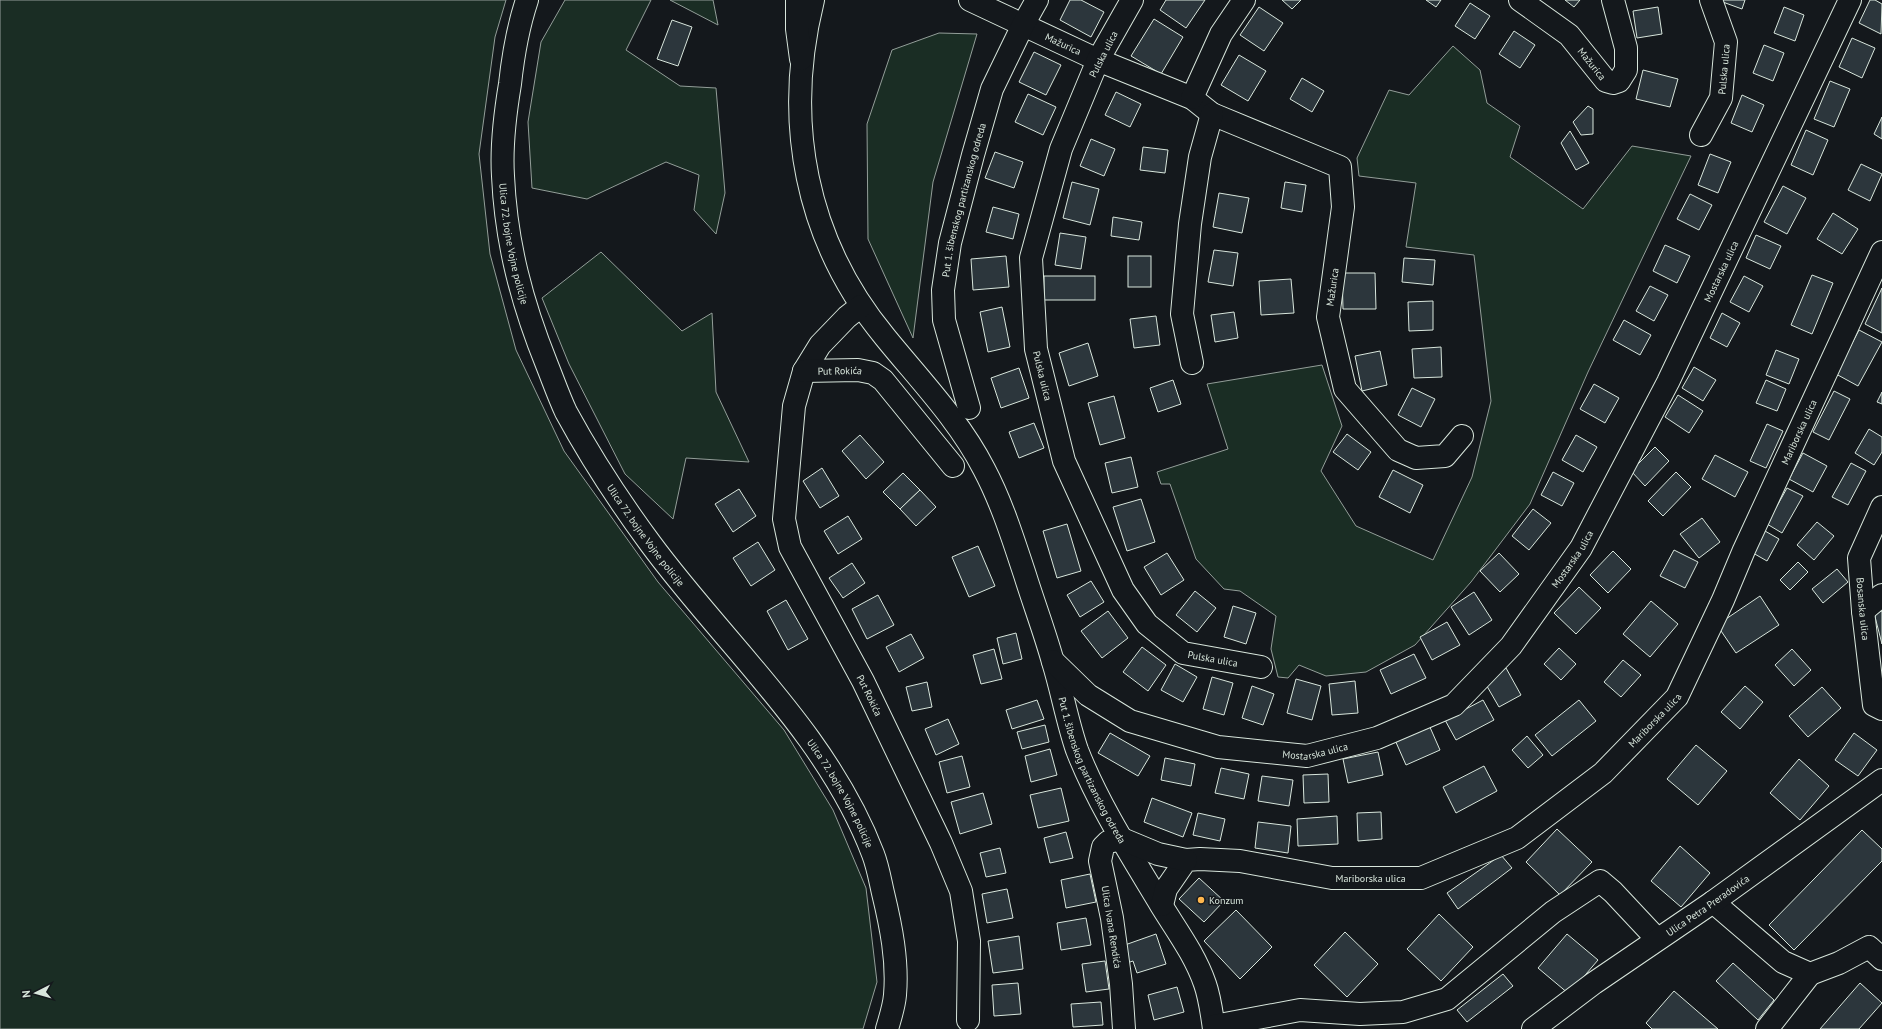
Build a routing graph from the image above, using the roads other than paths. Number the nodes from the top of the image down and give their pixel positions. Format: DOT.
graph roads {
  1 [pos="527,0"];
  2 [pos="797,0"];
  3 [pos="813,0"];
  4 [pos="970,0"];
  5 [pos="1037,0"];
  6 [pos="1132,0"];
  7 [pos="1244,0"];
  8 [pos="1520,0"];
  9 [pos="1613,0"];
  10 [pos="1711,0"];
  11 [pos="1850,0"];
  12 [pos="1022,25"];
  13 [pos="801,59"];
  14 [pos="1098,60"];
  15 [pos="1192,98"];
  16 [pos="1212,114"];
  17 [pos="1701,135"];
  18 [pos="1882,252"];
  19 [pos="861,306"];
  20 [pos="1192,363"];
  21 [pos="804,371"];
  22 [pos="969,408"];
  23 [pos="1462,436"];
  24 [pos="953,466"];
  25 [pos="1882,507"];
  26 [pos="1882,595"];
  27 [pos="1863,611"];
  28 [pos="1053,661"];
  29 [pos="1262,667"];
  30 [pos="1882,709"];
  31 [pos="1882,780"];
  32 [pos="1122,838"];
  33 [pos="1186,860"];
  34 [pos="1713,902"];
  35 [pos="1162,905"];
  36 [pos="1657,939"];
  37 [pos="1882,959"];
  38 [pos="1810,974"];
  39 [pos="968,1020"];
  40 [pos="1214,1028"];
  41 [pos="887,1029"];
  42 [pos="1124,1029"];
  43 [pos="1533,1029"];
  44 [pos="1767,1029"];
  1 -- 41 [label="street, Ulica 72. bojne Vojne policije"];
  2 -- 13 [label="street"];
  3 -- 13 [label="street"];
  4 -- 12 [label="street, Mažurica"];
  5 -- 12 [label="street, Put 1. šibenskog partizanskog odreda"];
  6 -- 14 [label="street, Pulska ulica"];
  7 -- 15 [label="street"];
  8 -- 9 [label="street, Mažurica"];
  10 -- 17 [label="street, Pulska ulica"];
  11 -- 28 [label="street, Mostarska ulica"];
  12 -- 14 [label="street, Mažurica"];
  12 -- 22 [label="street, Put 1. šibenskog partizanskog odreda"];
  13 -- 19 [label="street, Put 1. šibenskog partizanskog odreda"];
  14 -- 15 [label="street, Mažurica"];
  14 -- 29 [label="street, Pulska ulica"];
  15 -- 16 [label="street, Mažurica"];
  16 -- 20 [label="street"];
  16 -- 23 [label="street, Mažurica"];
  18 -- 33 [label="street, Mariborska ulica"];
  19 -- 21 [label="street, Put Rokića"];
  19 -- 28 [label="street, Put 1. šibenskog partizanskog odreda"];
  21 -- 24 [label="street, Put Rokića"];
  21 -- 39 [label="street, Put Rokića"];
  25 -- 27 [label="street, Bosanska ulica"];
  26 -- 27 [label="street"];
  27 -- 30 [label="street, Bosanska ulica"];
  28 -- 32 [label="street, Put 1. šibenskog partizanskog odreda"];
  31 -- 34 [label="street, Ulica Petra Preradovića"];
  32 -- 33 [label="street, Mariborska ulica"];
  32 -- 35 [label="street, Put 1. šibenskog partizanskog odreda"];
  32 -- 42 [label="street, Ulica Ivana Rendića"];
  33 -- 35 [label="street"];
  34 -- 36 [label="street, Ulica Petra Preradovića"];
  34 -- 38 [label="street"];
  35 -- 40 [label="street, Put 1. šibenskog partizanskog odreda"];
  36 -- 40 [label="street"];
  36 -- 43 [label="street, Ulica Petra Preradovića"];
  37 -- 38 [label="street"];
  38 -- 44 [label="street"];
}
